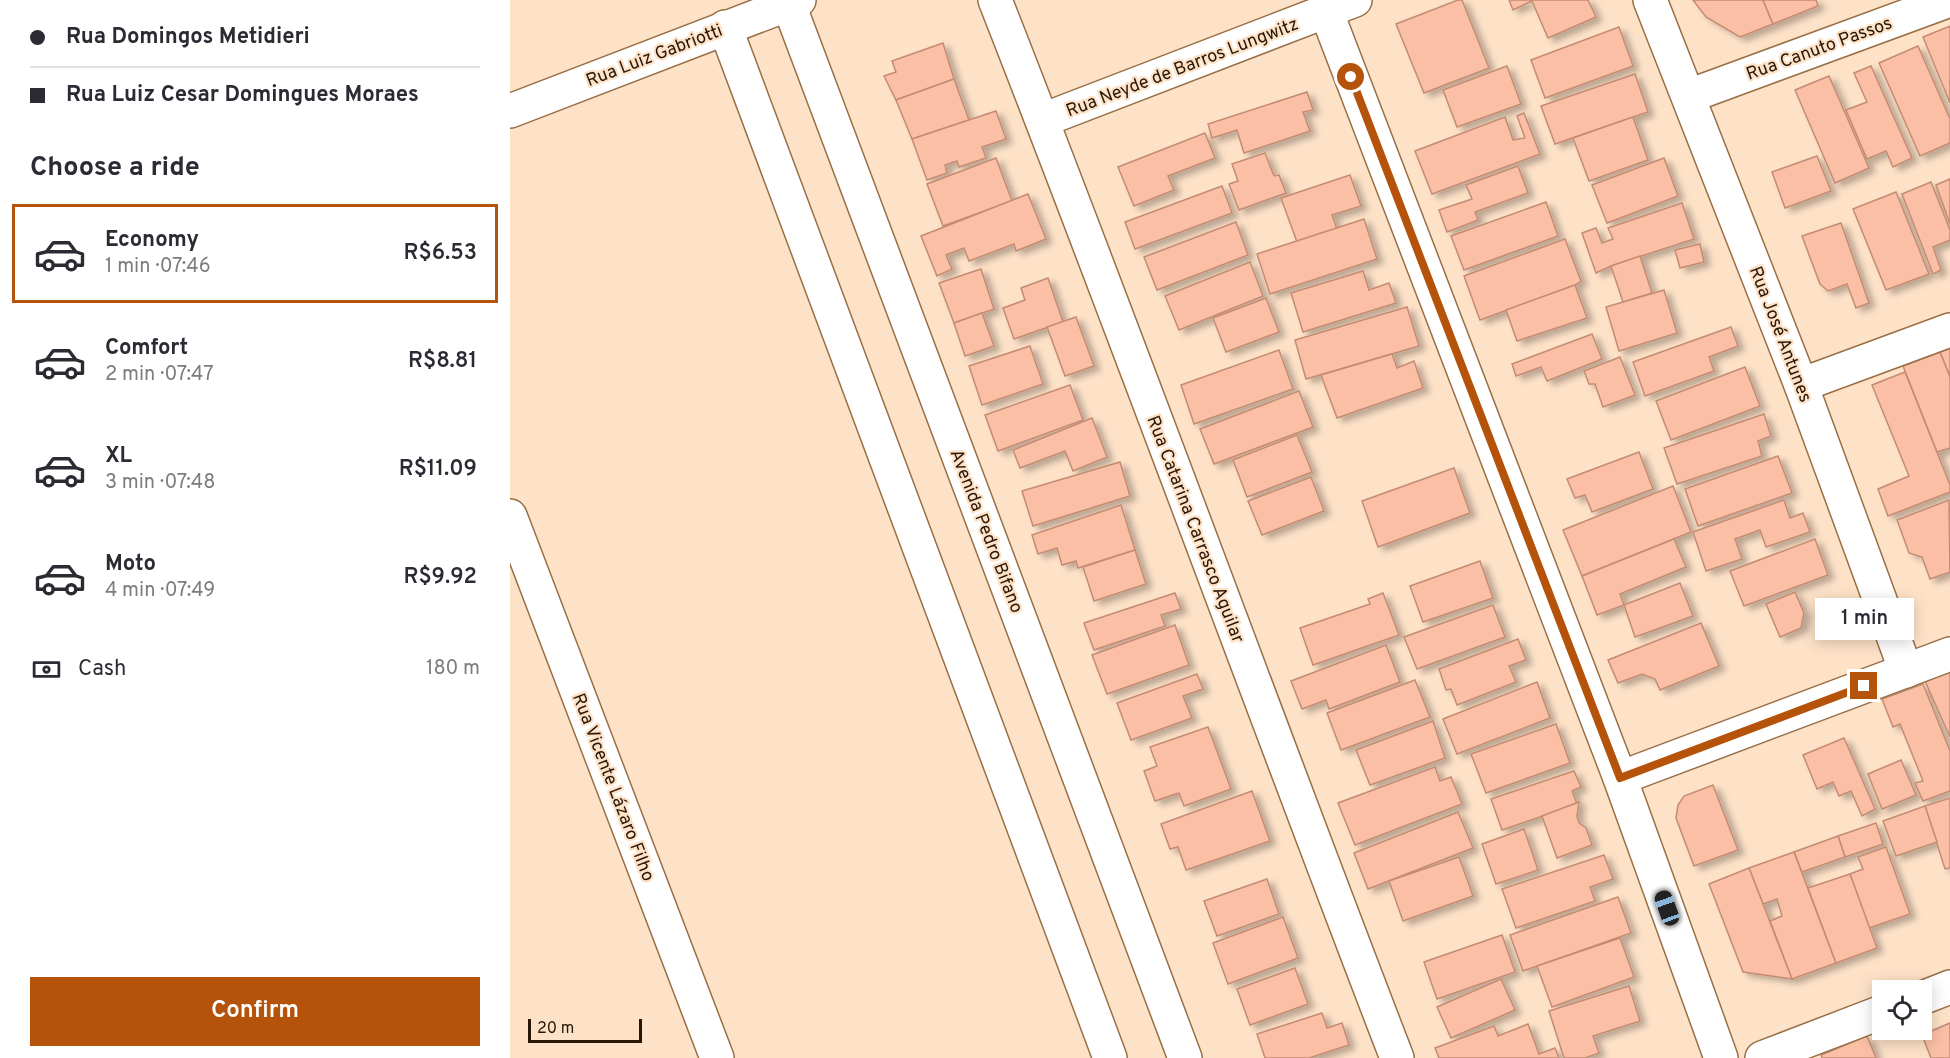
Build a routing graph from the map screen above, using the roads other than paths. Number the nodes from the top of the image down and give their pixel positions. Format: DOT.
graph roads {
  1 [pos="996,0"];
  2 [pos="1650,0"];
  3 [pos="1950,0"];
  4 [pos="794,2"];
  5 [pos="1340,6"];
  6 [pos="725,27"];
  7 [pos="1689,96"];
  8 [pos="510,111"];
  9 [pos="1042,120"];
  10 [pos="1950,330"];
  11 [pos="1801,385"];
  12 [pos="510,516"];
  13 [pos="1950,654"];
  14 [pos="1906,670"];
  15 [pos="1620,778"];
  16 [pos="1950,987"];
  17 [pos="1932,994"];
  18 [pos="1872,1016"];
  19 [pos="717,1058"];
  20 [pos="1110,1058"];
  21 [pos="1185,1058"];
  22 [pos="1397,1058"];
  23 [pos="1721,1058"];
  24 [pos="1762,1058"];
  1 -- 9 [label="street, Rua Catarina Carrasco Aguilar"];
  2 -- 7 [label="street, Rua José Antunes"];
  3 -- 7 [label="street, Rua Canuto Passos"];
  4 -- 6 [label="street, Rua Luiz Gabriotti"];
  4 -- 21 [label="street, Avenida Pedro Bifano"];
  5 -- 9 [label="street, Rua Neyde de Barros Lungwitz"];
  5 -- 15 [label="street"];
  6 -- 8 [label="street, Rua Luiz Gabriotti"];
  6 -- 20 [label="street"];
  7 -- 11 [label="street, Rua José Antunes"];
  9 -- 22 [label="street, Rua Catarina Carrasco Aguilar"];
  10 -- 11 [label="street"];
  11 -- 14 [label="street, Rua José Antunes"];
  12 -- 19 [label="street, Rua Vicente Lázaro Filho"];
  13 -- 14 [label="street"];
  14 -- 15 [label="street"];
  15 -- 23 [label="street"];
  16 -- 17 [label="street"];
  18 -- 24 [label="street"];
}
